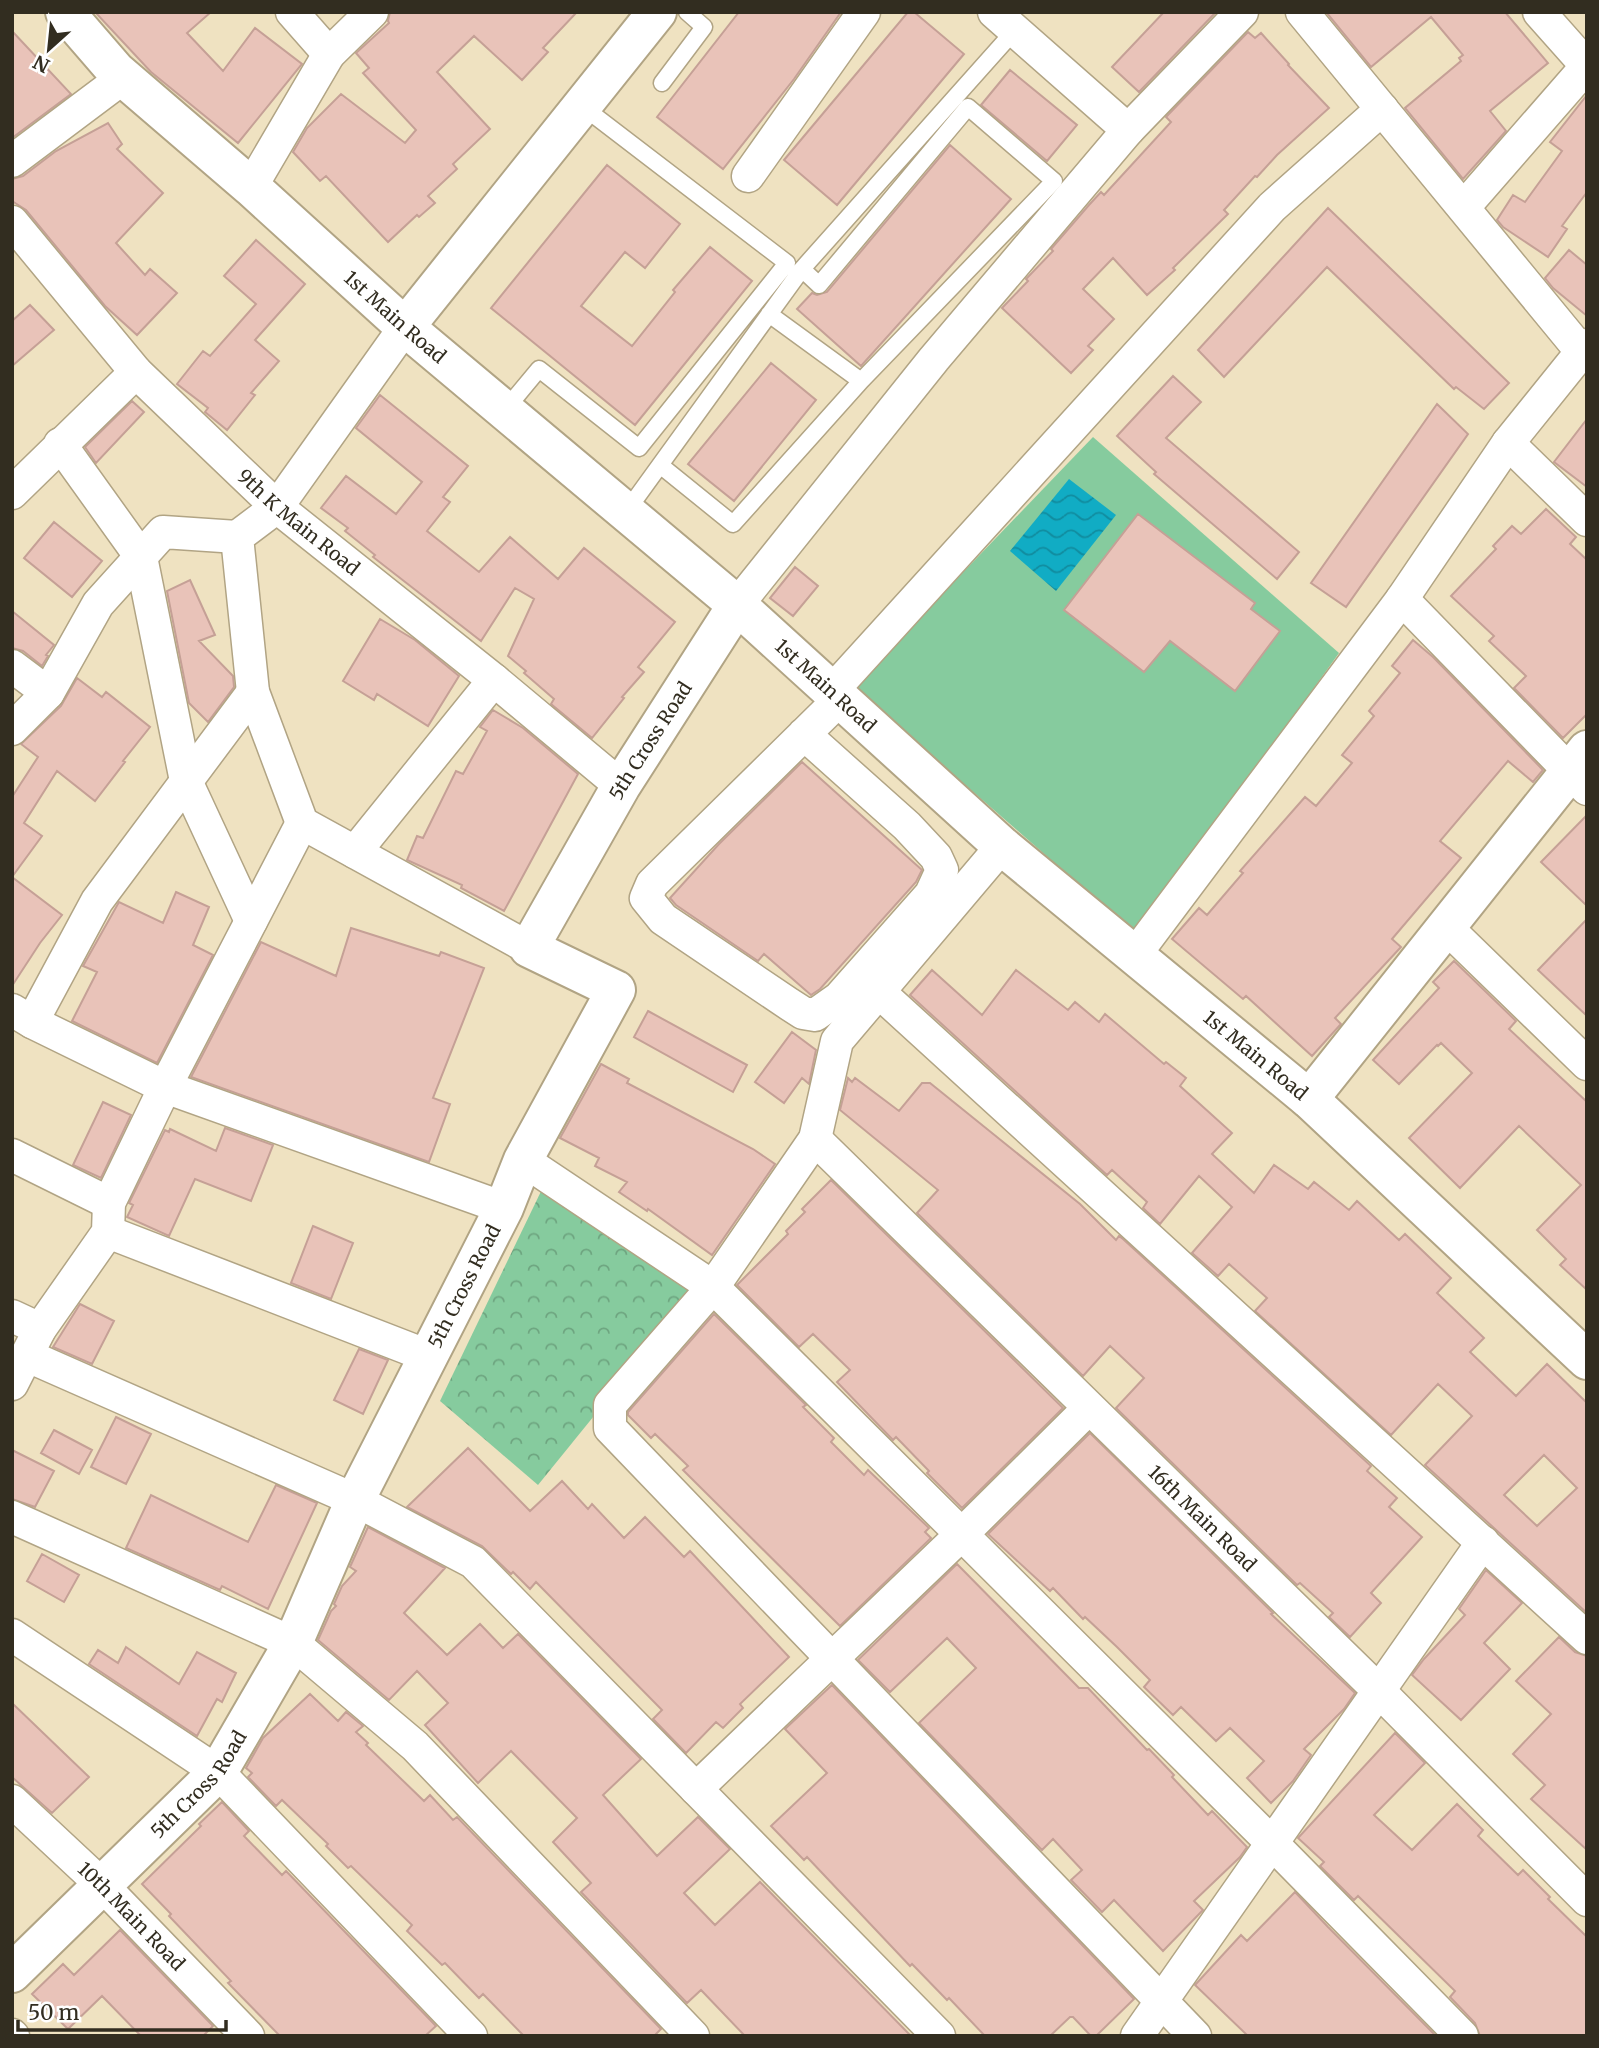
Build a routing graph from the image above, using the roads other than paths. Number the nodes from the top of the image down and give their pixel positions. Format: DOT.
graph roads {
  1 [pos="65,12"];
  2 [pos="292,12"];
  3 [pos="372,12"];
  4 [pos="657,12"];
  5 [pos="687,12"];
  6 [pos="864,12"];
  7 [pos="1242,12"];
  8 [pos="1302,12"];
  9 [pos="1539,12"];
  10 [pos="1014,18"];
  11 [pos="329,54"];
  12 [pos="1587,66"];
  13 [pos="124,77"];
  14 [pos="662,83"];
  15 [pos="582,106"];
  16 [pos="1382,109"];
  17 [pos="1128,130"];
  18 [pos="12,161"];
  19 [pos="748,177"];
  20 [pos="251,187"];
  21 [pos="1464,207"];
  22 [pos="12,222"];
  23 [pos="802,269"];
  24 [pos="769,314"];
  25 [pos="405,327"];
  26 [pos="1584,348"];
  27 [pos="136,372"];
  28 [pos="861,381"];
  29 [pos="505,410"];
  30 [pos="1508,443"];
  31 [pos="60,444"];
  32 [pos="660,465"];
  33 [pos="12,493"];
  34 [pos="277,507"];
  35 [pos="626,512"];
  36 [pos="1587,520"];
  37 [pos="237,537"];
  38 [pos="141,557"];
  39 [pos="1402,599"];
  40 [pos="737,605"];
  41 [pos="12,666"];
  42 [pos="494,680"];
  43 [pos="253,692"];
  44 [pos="834,693"];
  45 [pos="48,694"];
  46 [pos="12,729"];
  47 [pos="804,734"];
  48 [pos="1581,770"];
  49 [pos="186,781"];
  50 [pos="621,786"];
  51 [pos="302,823"];
  52 [pos="1003,846"];
  53 [pos="355,852"];
  54 [pos="251,921"];
  55 [pos="1446,927"];
  56 [pos="529,948"];
  57 [pos="1135,956"];
  58 [pos="879,992"];
  59 [pos="22,1016"];
  60 [pos="1587,1064"];
  61 [pos="164,1087"];
  62 [pos="1309,1099"];
  63 [pos="815,1139"];
  64 [pos="12,1155"];
  65 [pos="523,1160"];
  66 [pos="504,1208"];
  67 [pos="108,1218"];
  68 [pos="713,1287"];
  69 [pos="12,1316"];
  70 [pos="34,1343"];
  71 [pos="428,1356"];
  72 [pos="1587,1360"];
  73 [pos="12,1384"];
  74 [pos="1088,1408"];
  75 [pos="355,1500"];
  76 [pos="12,1517"];
  77 [pos="962,1534"];
  78 [pos="1483,1542"];
  79 [pos="12,1635"];
  80 [pos="1587,1639"];
  81 [pos="293,1643"];
  82 [pos="831,1660"];
  83 [pos="1379,1691"];
  84 [pos="218,1772"];
  85 [pos="696,1788"];
  86 [pos="12,1801"];
  87 [pos="1272,1843"];
  88 [pos="102,1885"];
  89 [pos="1587,1900"];
  90 [pos="12,1973"];
  91 [pos="1161,2002"];
  92 [pos="466,2034"];
  93 [pos="248,2036"];
  94 [pos="693,2036"];
  95 [pos="939,2036"];
  96 [pos="1137,2036"];
  97 [pos="1195,2036"];
  98 [pos="1462,2036"];
  1 -- 13 [label="street, 1st Main Road"];
  2 -- 11 [label="street"];
  3 -- 11 [label="street"];
  4 -- 15 [label="street"];
  5 -- 14 [label="lane"];
  6 -- 19 [label="street"];
  7 -- 17 [label="street"];
  8 -- 16 [label="street"];
  9 -- 12 [label="street"];
  10 -- 17 [label="street"];
  10 -- 23 [label="lane"];
  11 -- 20 [label="street"];
  12 -- 21 [label="street"];
  13 -- 18 [label="street"];
  13 -- 20 [label="street, 1st Main Road"];
  15 -- 25 [label="street"];
  15 -- 29 [label="lane"];
  16 -- 21 [label="street"];
  16 -- 44 [label="street"];
  17 -- 40 [label="street"];
  20 -- 25 [label="street, 1st Main Road"];
  21 -- 26 [label="street"];
  22 -- 27 [label="street, 9th K Main Road"];
  23 -- 24 [label="lane"];
  23 -- 28 [label="lane"];
  24 -- 28 [label="lane"];
  24 -- 32 [label="lane"];
  25 -- 29 [label="street, 1st Main Road"];
  25 -- 34 [label="street"];
  26 -- 30 [label="street"];
  27 -- 31 [label="street"];
  27 -- 34 [label="street, 9th K Main Road"];
  28 -- 32 [label="lane"];
  29 -- 35 [label="street, 1st Main Road"];
  30 -- 36 [label="street"];
  30 -- 39 [label="street"];
  31 -- 33 [label="street"];
  31 -- 38 [label="street"];
  32 -- 35 [label="lane"];
  34 -- 37 [label="street"];
  34 -- 42 [label="street, 9th K Main Road"];
  35 -- 40 [label="street, 1st Main Road"];
  37 -- 38 [label="street"];
  37 -- 43 [label="street"];
  38 -- 45 [label="street"];
  38 -- 49 [label="street"];
  39 -- 48 [label="street"];
  39 -- 57 [label="street"];
  40 -- 44 [label="street, 1st Main Road"];
  40 -- 50 [label="street, 5th Cross Road"];
  41 -- 45 [label="street"];
  42 -- 50 [label="street, 9th K Main Road"];
  42 -- 53 [label="street"];
  43 -- 49 [label="street"];
  43 -- 51 [label="street"];
  44 -- 47 [label="street"];
  44 -- 52 [label="street, 1st Main Road"];
  45 -- 46 [label="street"];
  47 -- 47 [label="street"];
  48 -- 55 [label="street"];
  49 -- 54 [label="street"];
  49 -- 59 [label="street"];
  50 -- 56 [label="street, 5th Cross Road"];
  51 -- 53 [label="street"];
  51 -- 54 [label="street"];
  52 -- 57 [label="street, 1st Main Road"];
  52 -- 58 [label="street"];
  53 -- 56 [label="street"];
  54 -- 61 [label="street"];
  55 -- 60 [label="street"];
  55 -- 62 [label="street"];
  56 -- 65 [label="street, 5th Cross Road"];
  57 -- 62 [label="street, 1st Main Road"];
  58 -- 63 [label="street"];
  58 -- 78 [label="street"];
  59 -- 61 [label="street"];
  61 -- 66 [label="street"];
  61 -- 67 [label="street"];
  62 -- 72 [label="street, 1st Main Road"];
  63 -- 68 [label="street"];
  63 -- 74 [label="street, 16th Main Road"];
  64 -- 67 [label="street"];
  65 -- 66 [label="street, 5th Cross Road"];
  65 -- 68 [label="street"];
  66 -- 71 [label="street, 5th Cross Road"];
  67 -- 70 [label="street"];
  67 -- 71 [label="street"];
  68 -- 77 [label="street"];
  68 -- 82 [label="street"];
  69 -- 70 [label="street"];
  70 -- 73 [label="street"];
  70 -- 75 [label="street"];
  71 -- 75 [label="street, 5th Cross Road"];
  74 -- 77 [label="street"];
  74 -- 83 [label="street, 16th Main Road"];
  75 -- 81 [label="street, 5th Cross Road"];
  75 -- 85 [label="street"];
  76 -- 81 [label="street"];
  77 -- 82 [label="street"];
  77 -- 87 [label="street"];
  78 -- 80 [label="street"];
  78 -- 83 [label="street"];
  79 -- 84 [label="street"];
  81 -- 84 [label="street, 5th Cross Road"];
  81 -- 94 [label="street"];
  82 -- 85 [label="street"];
  82 -- 91 [label="street"];
  83 -- 87 [label="street"];
  83 -- 89 [label="street, 16th Main Road"];
  84 -- 88 [label="street, 5th Cross Road"];
  84 -- 92 [label="street"];
  85 -- 95 [label="street"];
  86 -- 88 [label="street, 10th Main Road"];
  87 -- 91 [label="street"];
  87 -- 98 [label="street"];
  88 -- 90 [label="street, 5th Cross Road"];
  88 -- 93 [label="street, 10th Main Road"];
  91 -- 96 [label="street"];
  91 -- 97 [label="street"];
}
